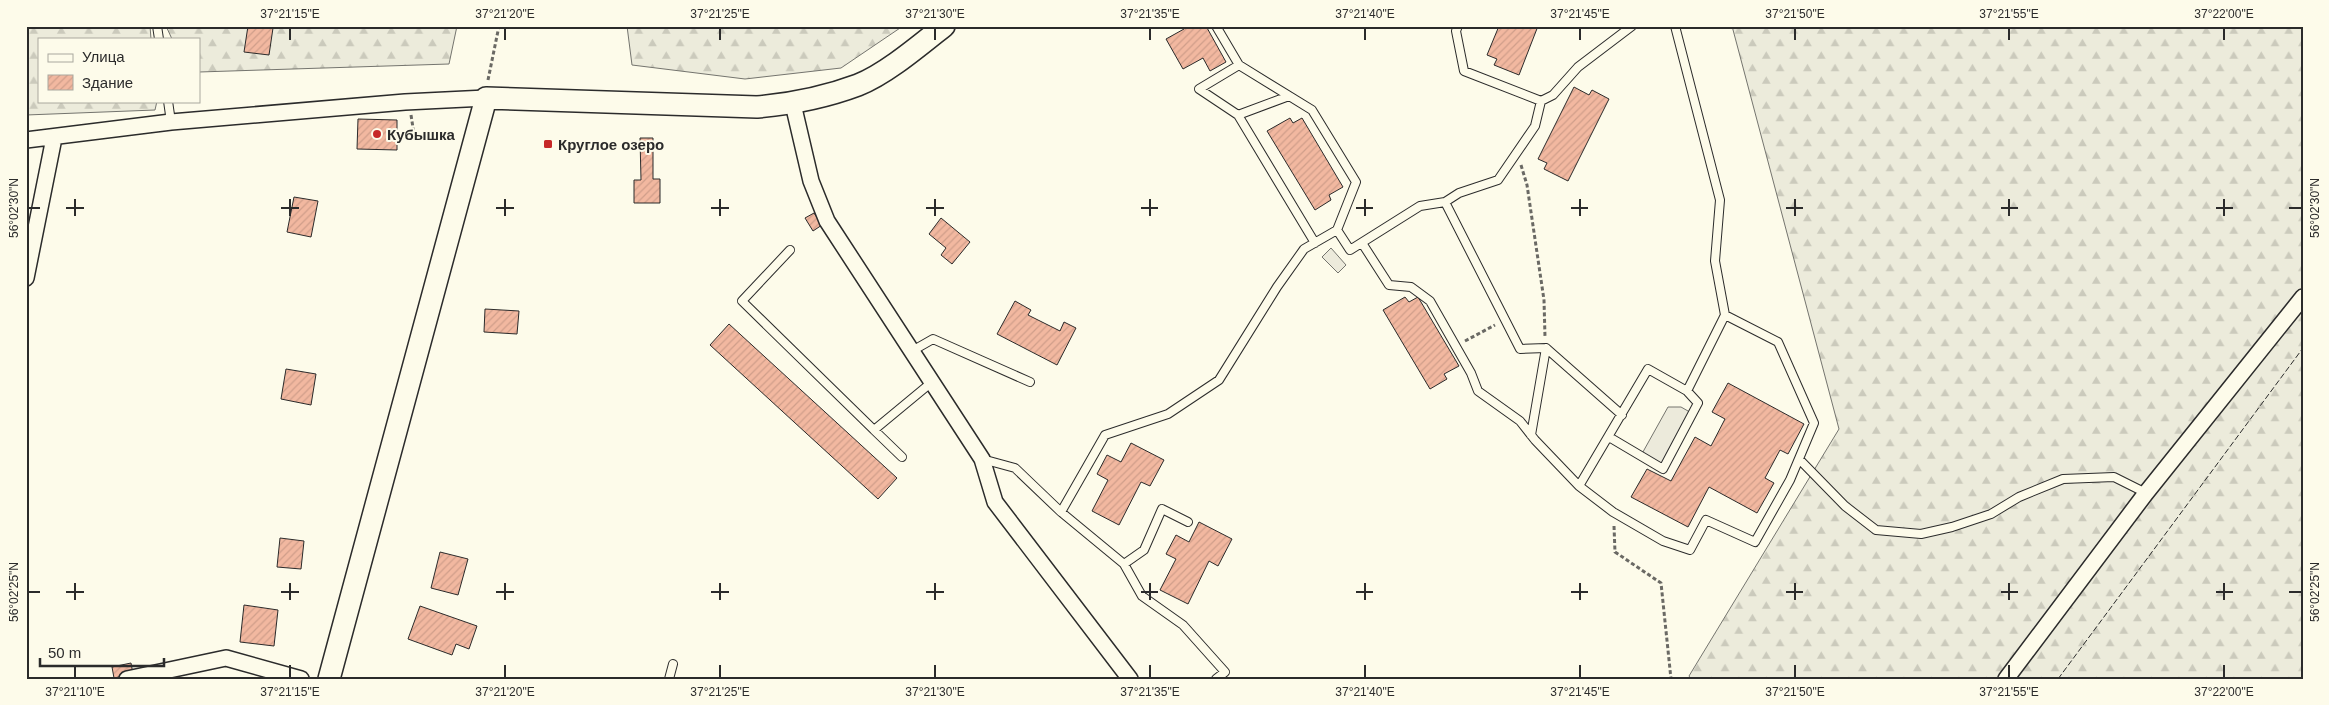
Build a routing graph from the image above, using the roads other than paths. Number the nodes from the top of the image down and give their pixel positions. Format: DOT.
graph roads {
  1 [pos="944,26"];
  2 [pos="1216,26"];
  3 [pos="1458,26"];
  4 [pos="1632,26"];
  5 [pos="1675,26"];
  6 [pos="1240,65"];
  7 [pos="1288,96"];
  8 [pos="486,98"];
  9 [pos="1541,101"];
  10 [pos="168,102"];
  11 [pos="793,104"];
  12 [pos="1238,115"];
  13 [pos="172,122"];
  14 [pos="54,138"];
  15 [pos="26,140"];
  16 [pos="1445,202"];
  17 [pos="1337,230"];
  18 [pos="1315,243"];
  19 [pos="1362,243"];
  20 [pos="790,250"];
  21 [pos="26,278"];
  22 [pos="2303,297"];
  23 [pos="1725,315"];
  24 [pos="1546,348"];
  25 [pos="912,351"];
  26 [pos="932,382"];
  27 [pos="1030,382"];
  28 [pos="1687,390"];
  29 [pos="1622,415"];
  30 [pos="874,430"];
  31 [pos="1531,435"];
  32 [pos="1609,437"];
  33 [pos="902,457"];
  34 [pos="982,459"];
  35 [pos="1799,459"];
  36 [pos="1579,486"];
  37 [pos="2146,493"];
  38 [pos="1060,512"];
  39 [pos="1188,522"];
  40 [pos="1124,564"];
  41 [pos="673,664"];
  42 [pos="127,679"];
  43 [pos="301,679"];
  44 [pos="329,679"];
  45 [pos="670,679"];
  46 [pos="1130,679"];
  47 [pos="1216,679"];
  48 [pos="2006,679"];
  1 -- 11 [label="main road"];
  2 -- 6 [label="lane"];
  3 -- 9 [label="lane"];
  4 -- 9 [label="lane"];
  5 -- 23 [label="lane"];
  6 -- 7 [label="lane"];
  6 -- 12 [label="lane"];
  7 -- 12 [label="lane"];
  7 -- 17 [label="lane"];
  8 -- 11 [label="main road"];
  8 -- 13 [label="street"];
  8 -- 44 [label="main road"];
  9 -- 16 [label="lane"];
  10 -- 13 [label="lane"];
  11 -- 25 [label="street"];
  12 -- 18 [label="lane"];
  13 -- 14 [label="street"];
  14 -- 15 [label="street"];
  14 -- 21 [label="street"];
  16 -- 19 [label="lane"];
  16 -- 24 [label="lane"];
  17 -- 18 [label="lane"];
  17 -- 19 [label="lane"];
  18 -- 38 [label="lane"];
  19 -- 31 [label="lane"];
  20 -- 30 [label="lane"];
  22 -- 37 [label="street"];
  23 -- 28 [label="lane"];
  23 -- 35 [label="lane"];
  24 -- 29 [label="lane"];
  24 -- 31 [label="lane"];
  25 -- 26 [label="street"];
  25 -- 27 [label="lane"];
  26 -- 30 [label="lane"];
  26 -- 34 [label="street"];
  28 -- 29 [label="lane"];
  28 -- 32 [label="lane"];
  29 -- 32 [label="lane"];
  30 -- 33 [label="lane"];
  31 -- 36 [label="lane"];
  32 -- 36 [label="lane"];
  34 -- 38 [label="lane"];
  34 -- 46 [label="street"];
  35 -- 36 [label="lane"];
  35 -- 37 [label="lane"];
  37 -- 48 [label="street"];
  38 -- 40 [label="lane"];
  39 -- 40 [label="lane"];
  40 -- 47 [label="lane"];
  41 -- 45 [label="lane"];
  42 -- 43 [label="street"];
}
